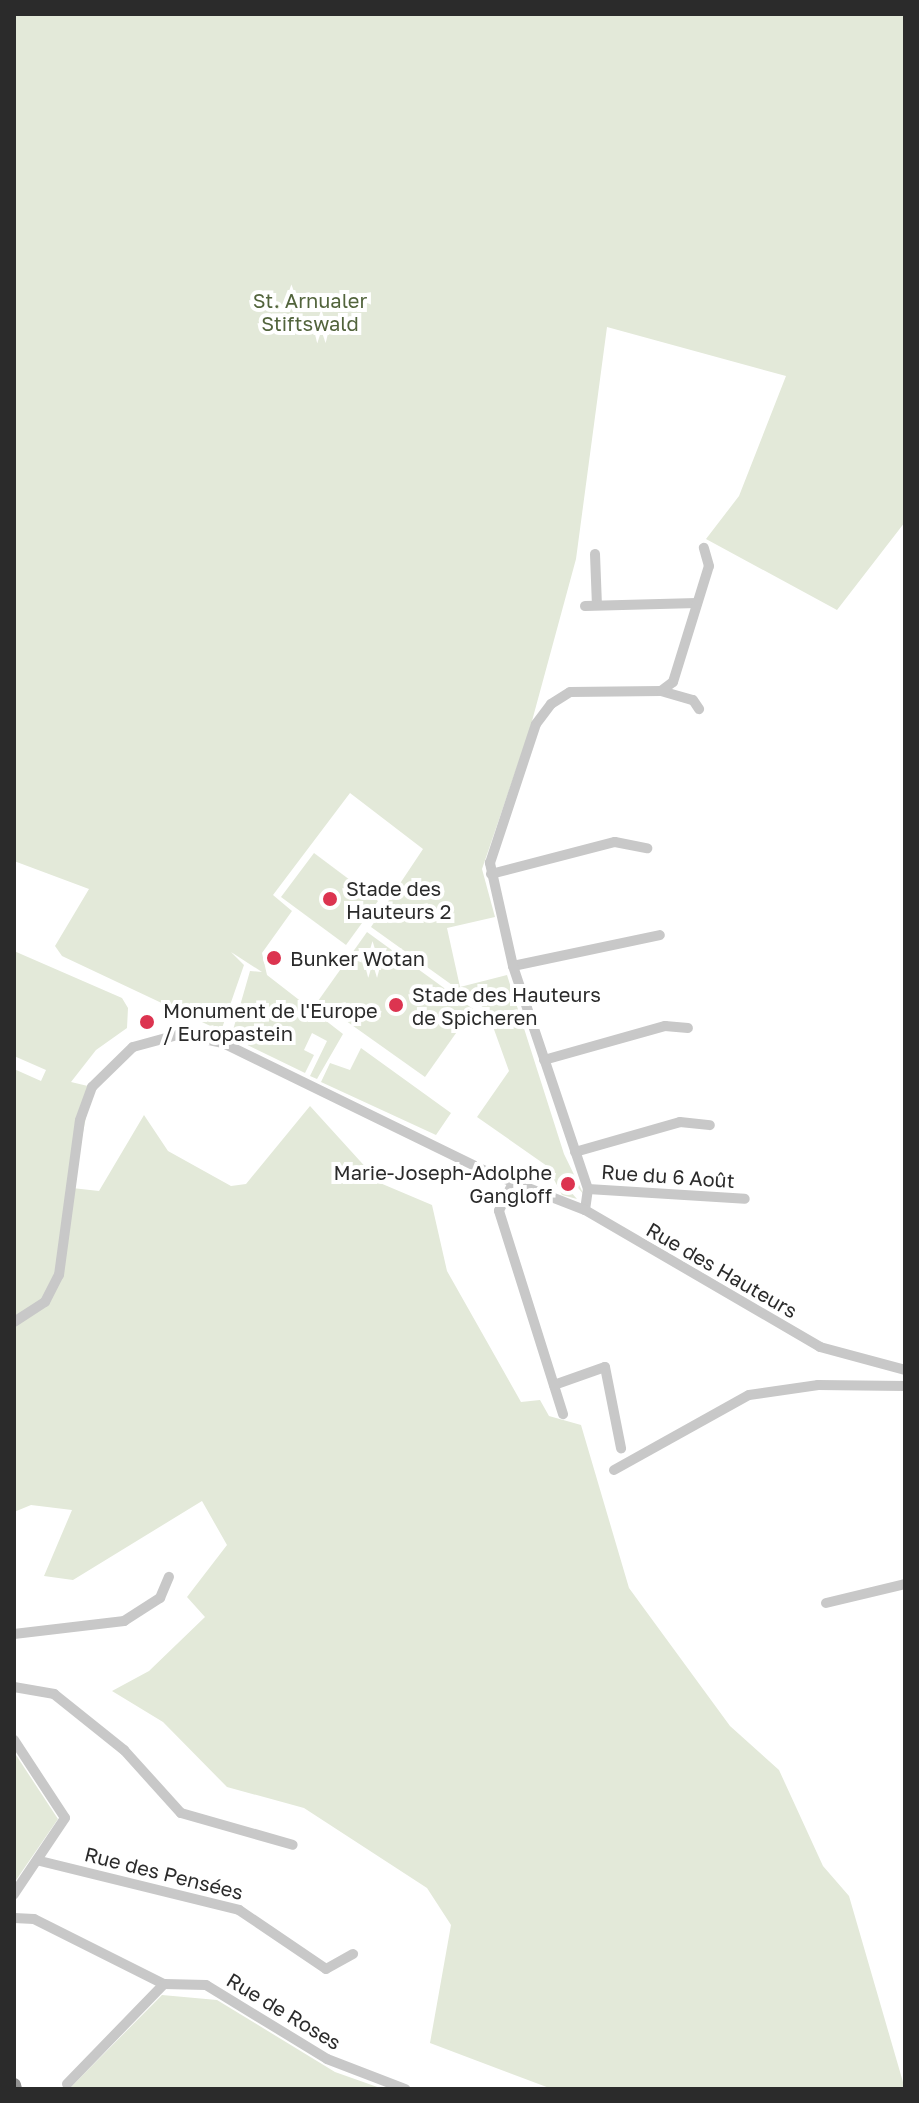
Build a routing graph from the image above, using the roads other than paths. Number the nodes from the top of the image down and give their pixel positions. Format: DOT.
graph roads {
  1 [pos="704,548"];
  2 [pos="595,554"];
  3 [pos="697,603"];
  4 [pos="597,605"];
  5 [pos="585,606"];
  6 [pos="661,691"];
  7 [pos="699,709"];
  8 [pos="647,848"];
  9 [pos="491,874"];
  10 [pos="660,935"];
  11 [pos="513,966"];
  12 [pos="688,1028"];
  13 [pos="544,1060"];
  14 [pos="710,1125"];
  15 [pos="575,1152"];
  16 [pos="513,1183"];
  17 [pos="588,1189"];
  18 [pos="745,1199"];
  19 [pos="585,1210"];
  20 [pos="14,1322"];
  21 [pos="905,1370"];
  22 [pos="554,1385"];
  23 [pos="905,1386"];
  24 [pos="563,1414"];
  25 [pos="621,1448"];
  26 [pos="614,1470"];
  27 [pos="169,1577"];
  28 [pos="905,1584"];
  29 [pos="826,1603"];
  30 [pos="14,1634"];
  31 [pos="14,1687"];
  32 [pos="14,1740"];
  33 [pos="293,1845"];
  34 [pos="40,1861"];
  35 [pos="14,1894"];
  36 [pos="14,1918"];
  37 [pos="353,1954"];
  38 [pos="164,1984"];
  39 [pos="67,2084"];
  40 [pos="405,2089"];
  1 -- 3 [label="street"];
  2 -- 4 [label="street"];
  3 -- 4 [label="street"];
  3 -- 6 [label="street"];
  4 -- 5 [label="street"];
  6 -- 7 [label="street"];
  6 -- 9 [label="street"];
  8 -- 9 [label="street"];
  9 -- 11 [label="street"];
  10 -- 11 [label="street"];
  11 -- 13 [label="street"];
  12 -- 13 [label="street"];
  13 -- 15 [label="street"];
  14 -- 15 [label="street"];
  15 -- 17 [label="street"];
  16 -- 19 [label="street, Rue des Hauteurs"];
  16 -- 20 [label="street, Rue des Hauteurs"];
  16 -- 22 [label="street"];
  17 -- 18 [label="street, Rue du 6 Août"];
  17 -- 19 [label="street"];
  19 -- 21 [label="street, Rue des Hauteurs"];
  22 -- 24 [label="street"];
  22 -- 25 [label="street"];
  23 -- 26 [label="street"];
  27 -- 30 [label="street"];
  28 -- 29 [label="street"];
  31 -- 33 [label="street"];
  32 -- 34 [label="street"];
  34 -- 35 [label="street"];
  34 -- 37 [label="street, Rue des Pensées"];
  36 -- 38 [label="street, Rue de Roses"];
  38 -- 39 [label="street"];
  38 -- 40 [label="street, Rue de Roses"];
}
